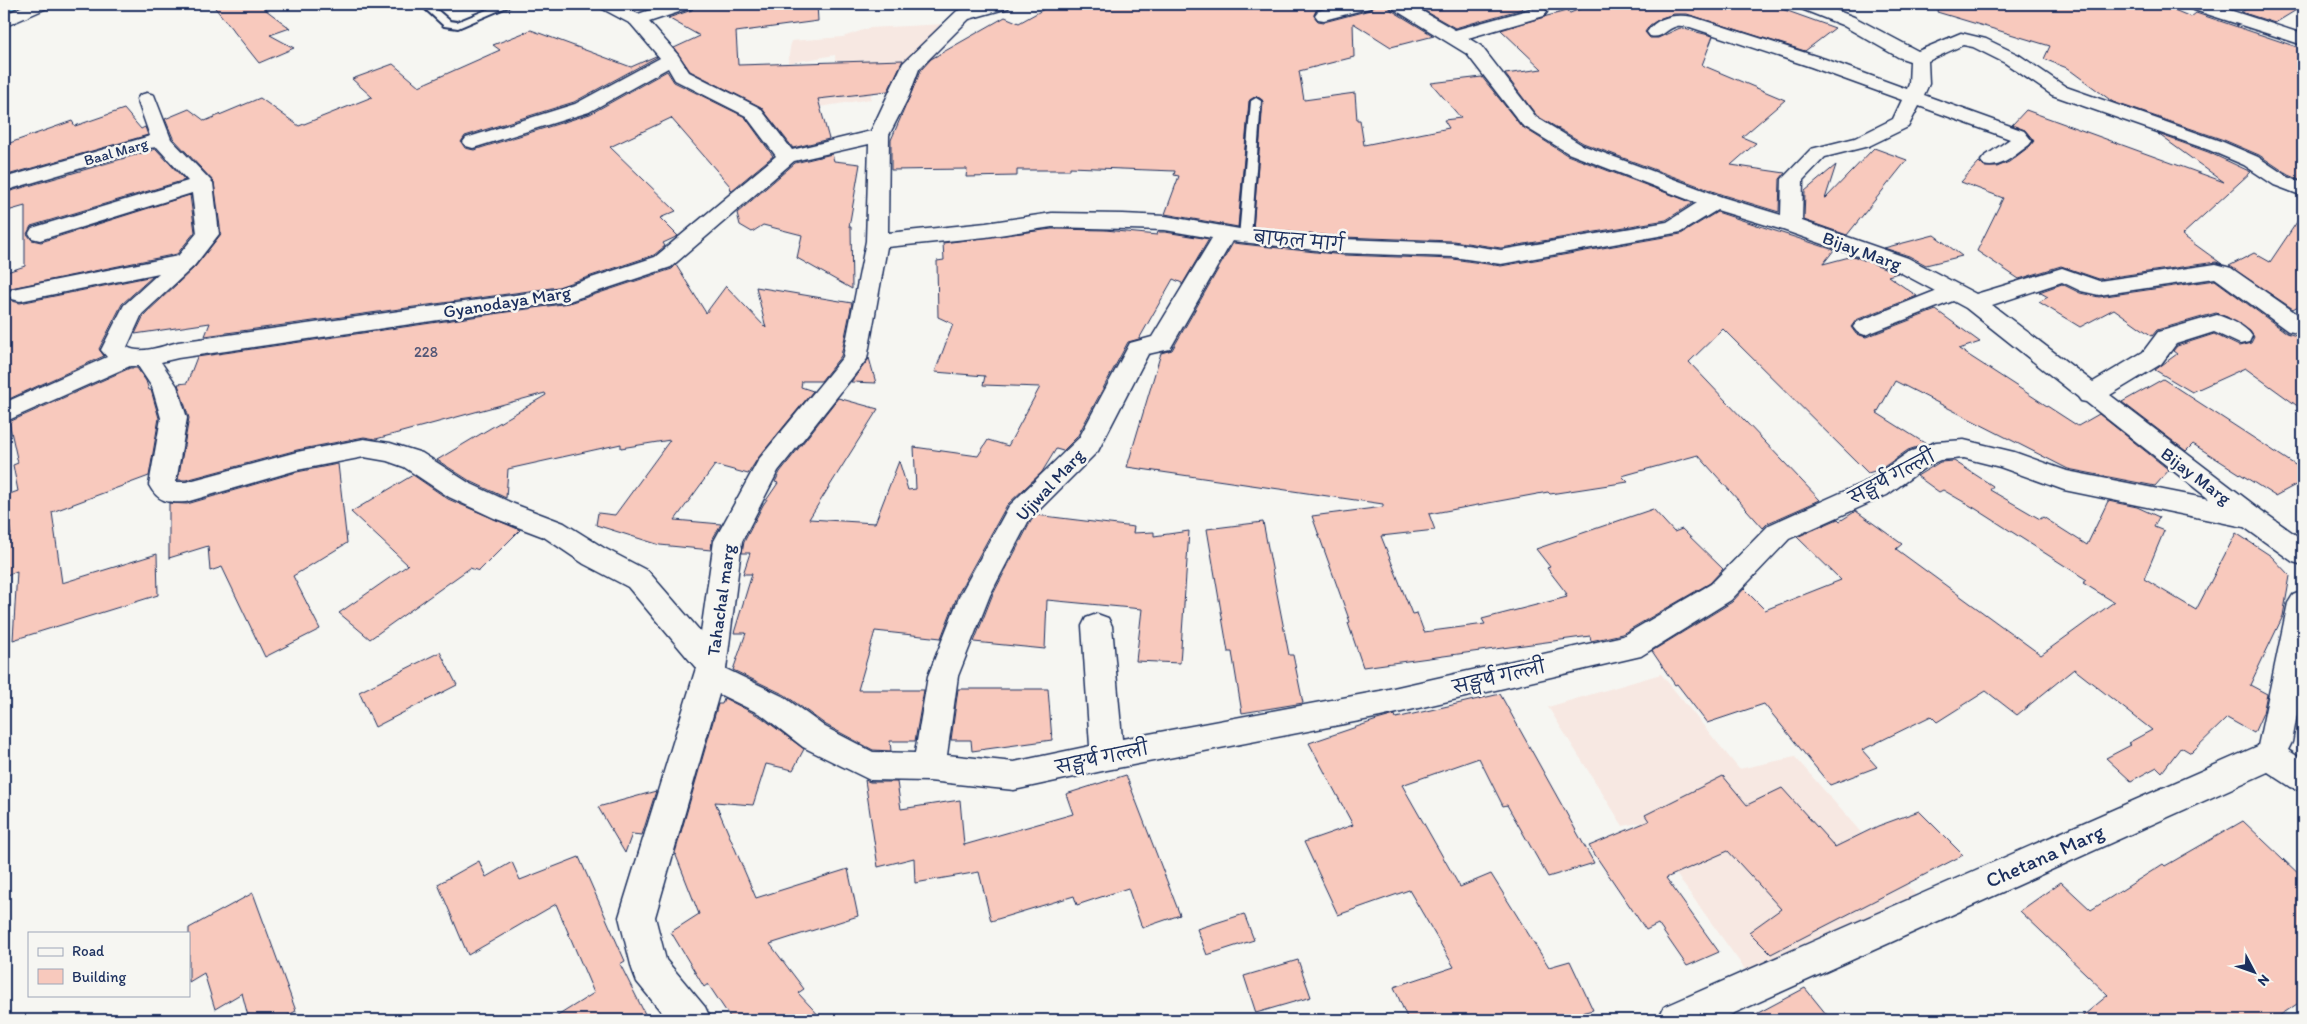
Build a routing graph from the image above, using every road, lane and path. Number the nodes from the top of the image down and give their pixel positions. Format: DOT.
graph roads {
  1 [pos="41,4"];
  2 [pos="425,4"];
  3 [pos="509,4"];
  4 [pos="607,4"];
  5 [pos="685,4"];
  6 [pos="1002,4"];
  7 [pos="1364,4"];
  8 [pos="1398,4"];
  9 [pos="1805,4"];
  10 [pos="2194,4"];
  11 [pos="955,9"];
  12 [pos="1538,12"];
  13 [pos="1324,15"];
  14 [pos="637,20"];
  15 [pos="4,22"];
  16 [pos="1656,32"];
  17 [pos="1452,38"];
  18 [pos="2303,40"];
  19 [pos="1919,58"];
  20 [pos="671,59"];
  21 [pos="1915,97"];
  22 [pos="147,99"];
  23 [pos="1256,101"];
  24 [pos="879,135"];
  25 [pos="162,140"];
  26 [pos="473,142"];
  27 [pos="787,157"];
  28 [pos="1991,160"];
  29 [pos="202,183"];
  30 [pos="4,185"];
  31 [pos="2303,190"];
  32 [pos="1714,202"];
  33 [pos="1790,225"];
  34 [pos="40,234"];
  35 [pos="1236,235"];
  36 [pos="877,241"];
  37 [pos="186,261"];
  38 [pos="20,294"];
  39 [pos="1964,298"];
  40 [pos="2303,326"];
  41 [pos="1865,327"];
  42 [pos="2240,336"];
  43 [pos="136,358"];
  44 [pos="2090,395"];
  45 [pos="4,412"];
  46 [pos="2252,518"];
  47 [pos="2303,554"];
  48 [pos="2303,603"];
  49 [pos="1097,626"];
  50 [pos="710,670"];
  51 [pos="1107,756"];
  52 [pos="2270,756"];
  53 [pos="929,767"];
  54 [pos="2303,777"];
  55 [pos="692,1020"];
  56 [pos="1677,1020"];
  1 -- 15 [label="street"];
  2 -- 3 [label="lane"];
  4 -- 14 [label="street"];
  5 -- 14 [label="street"];
  6 -- 11 [label="street"];
  7 -- 13 [label="street"];
  8 -- 17 [label="street, Bijay Marg"];
  9 -- 19 [label="street"];
  10 -- 18 [label="street"];
  11 -- 24 [label="street"];
  12 -- 17 [label="street"];
  14 -- 20 [label="street"];
  16 -- 21 [label="street"];
  17 -- 32 [label="street, Bijay Marg"];
  19 -- 21 [label="street"];
  19 -- 31 [label="street"];
  20 -- 26 [label="street"];
  20 -- 27 [label="street"];
  21 -- 28 [label="street"];
  21 -- 33 [label="street"];
  22 -- 25 [label="street"];
  23 -- 35 [label="lane"];
  24 -- 27 [label="street, Gyanodaya Marg"];
  24 -- 36 [label="street, Tahachal marg"];
  25 -- 29 [label="street, Baal Marg"];
  25 -- 30 [label="street, Baal Marg"];
  27 -- 43 [label="street, Gyanodaya Marg"];
  29 -- 34 [label="street"];
  29 -- 37 [label="street"];
  32 -- 33 [label="street, Bijay Marg"];
  32 -- 35 [label="street, बाफल मार्ग"];
  33 -- 39 [label="street, Bijay Marg"];
  35 -- 36 [label="street, बाफल मार्ग"];
  35 -- 53 [label="street, Ujjwal Marg"];
  36 -- 50 [label="street, Tahachal marg"];
  37 -- 38 [label="street"];
  37 -- 43 [label="street"];
  39 -- 40 [label="street"];
  39 -- 41 [label="street"];
  39 -- 44 [label="street, Bijay Marg"];
  42 -- 44 [label="street"];
  43 -- 45 [label="street, Gyanodaya Marg"];
  43 -- 50 [label="street"];
  44 -- 46 [label="street, Bijay Marg"];
  46 -- 47 [label="street, Bijay Marg"];
  46 -- 51 [label="street, सङ्घर्ष गल्ली"];
  48 -- 52 [label="street"];
  49 -- 51 [label="street"];
  50 -- 53 [label="street, सङ्घर्ष गल्ली"];
  50 -- 55 [label="street, Tahachal marg"];
  51 -- 53 [label="street, सङ्घर्ष गल्ली"];
  52 -- 54 [label="street"];
  52 -- 56 [label="street, Chetana Marg"];
}
